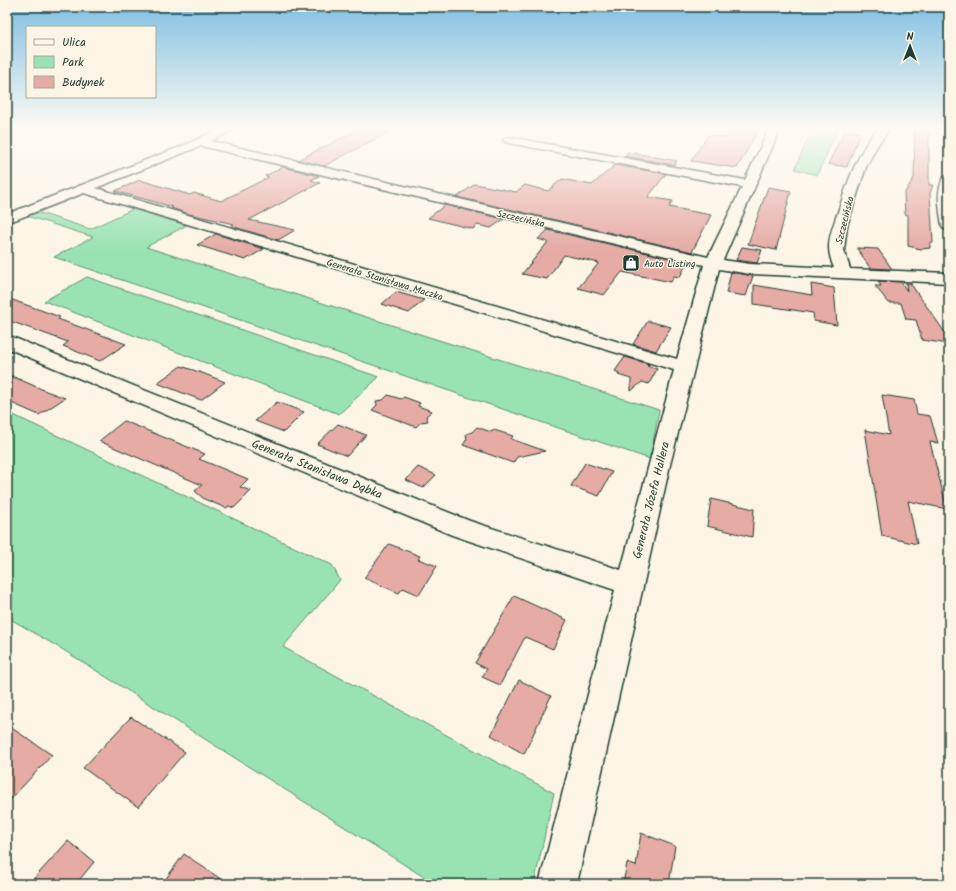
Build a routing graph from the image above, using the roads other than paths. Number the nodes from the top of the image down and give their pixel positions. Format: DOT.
graph roads {
  1 [pos="135,169"];
  2 [pos="313,169"];
  3 [pos="664,169"];
  4 [pos="755,169"];
  5 [pos="859,169"];
  6 [pos="949,180"];
  7 [pos="748,184"];
  8 [pos="85,189"];
  9 [pos="7,219"];
  10 [pos="949,226"];
  11 [pos="712,263"];
  12 [pos="844,273"];
  13 [pos="949,278"];
  14 [pos="7,341"];
  15 [pos="684,367"];
  16 [pos="631,584"];
  17 [pos="558,884"];
  1 -- 8 [label="street"];
  2 -- 11 [label="street, Szczecińska"];
  3 -- 7 [label="street"];
  4 -- 7 [label="street, Generała Józefa Hallera"];
  5 -- 12 [label="street, Szczecińska"];
  6 -- 10 [label="street"];
  7 -- 11 [label="street, Generała Józefa Hallera"];
  8 -- 9 [label="street"];
  8 -- 15 [label="street, Generała Stanisława Maczka"];
  11 -- 12 [label="street, Szczecińska"];
  11 -- 15 [label="street, Generała Józefa Hallera"];
  12 -- 13 [label="street, Szczecińska"];
  14 -- 16 [label="street, Generała Stanisława Dąbka"];
  15 -- 16 [label="street, Generała Józefa Hallera"];
  16 -- 17 [label="street, Generała Józefa Hallera"];
}
